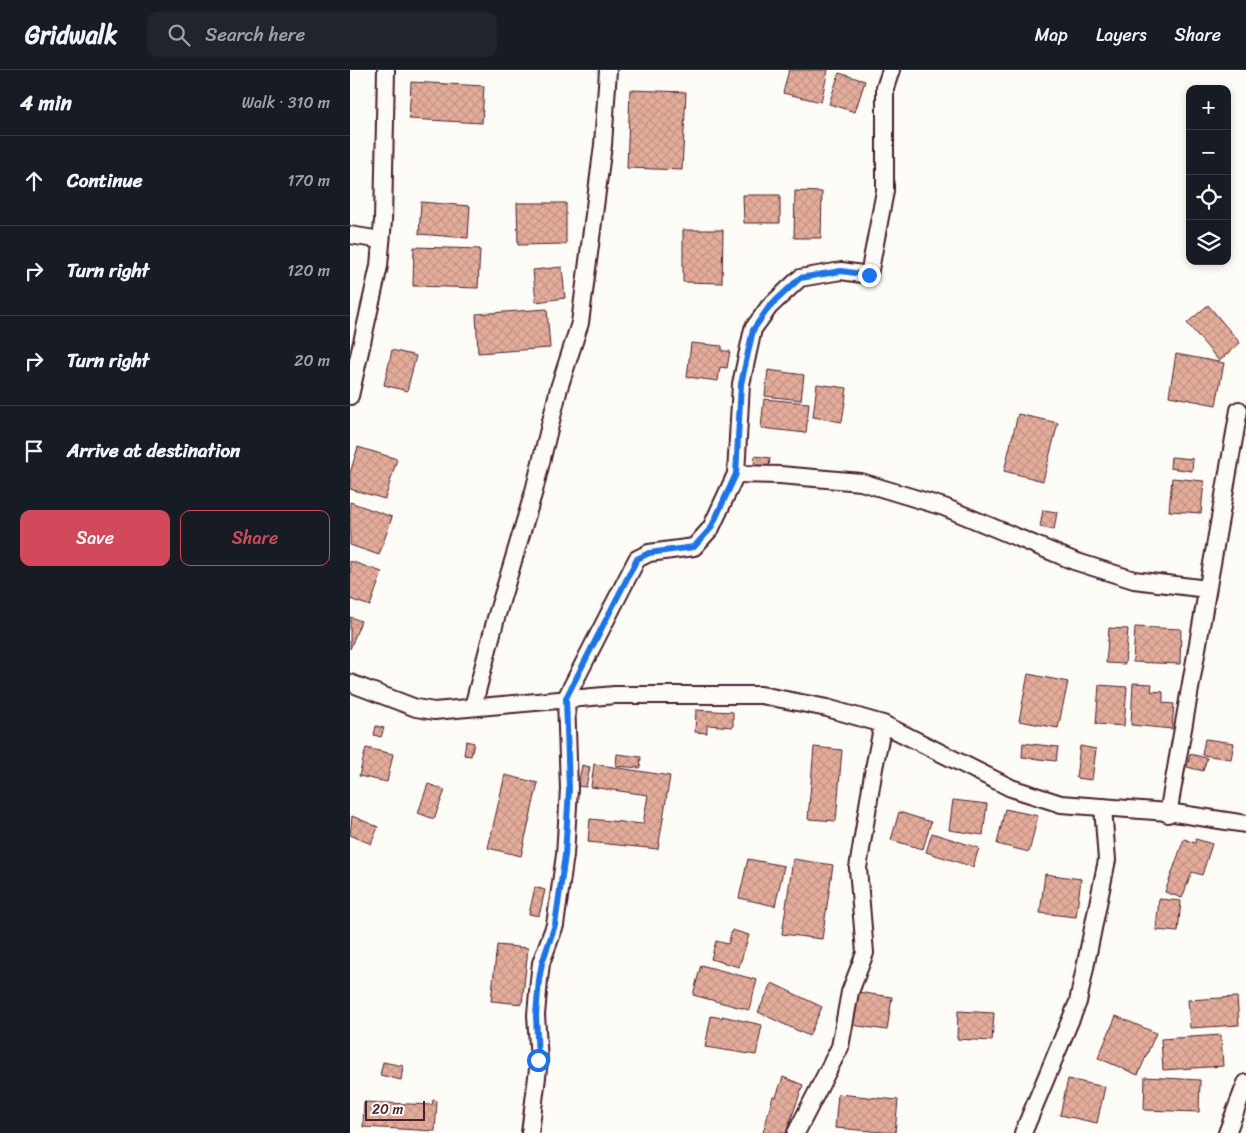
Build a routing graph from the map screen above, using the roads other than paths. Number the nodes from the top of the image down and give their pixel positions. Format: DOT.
graph roads {
  1 [pos="386,70"];
  2 [pos="608,70"];
  3 [pos="891,70"];
  4 [pos="350,235"];
  5 [pos="381,240"];
  6 [pos="350,396"];
  7 [pos="1239,410"];
  8 [pos="736,474"];
  9 [pos="1208,589"];
  10 [pos="350,683"];
  11 [pos="566,698"];
  12 [pos="473,707"];
  13 [pos="883,724"];
  14 [pos="1103,807"];
  15 [pos="1168,814"];
  16 [pos="1246,824"];
  17 [pos="1246,1083"];
  18 [pos="530,1133"];
  19 [pos="796,1133"];
  20 [pos="1023,1133"];
  21 [pos="1227,1133"];
  1 -- 5 [label="street"];
  2 -- 12 [label="street"];
  3 -- 8 [label="street"];
  4 -- 5 [label="street"];
  5 -- 6 [label="street"];
  7 -- 9 [label="street"];
  8 -- 9 [label="street"];
  8 -- 11 [label="street"];
  9 -- 15 [label="street"];
  10 -- 12 [label="street"];
  11 -- 12 [label="street"];
  11 -- 13 [label="street"];
  11 -- 18 [label="street"];
  13 -- 14 [label="street"];
  13 -- 19 [label="street"];
  14 -- 15 [label="street"];
  14 -- 20 [label="street"];
  15 -- 16 [label="street"];
  17 -- 21 [label="street"];
}
